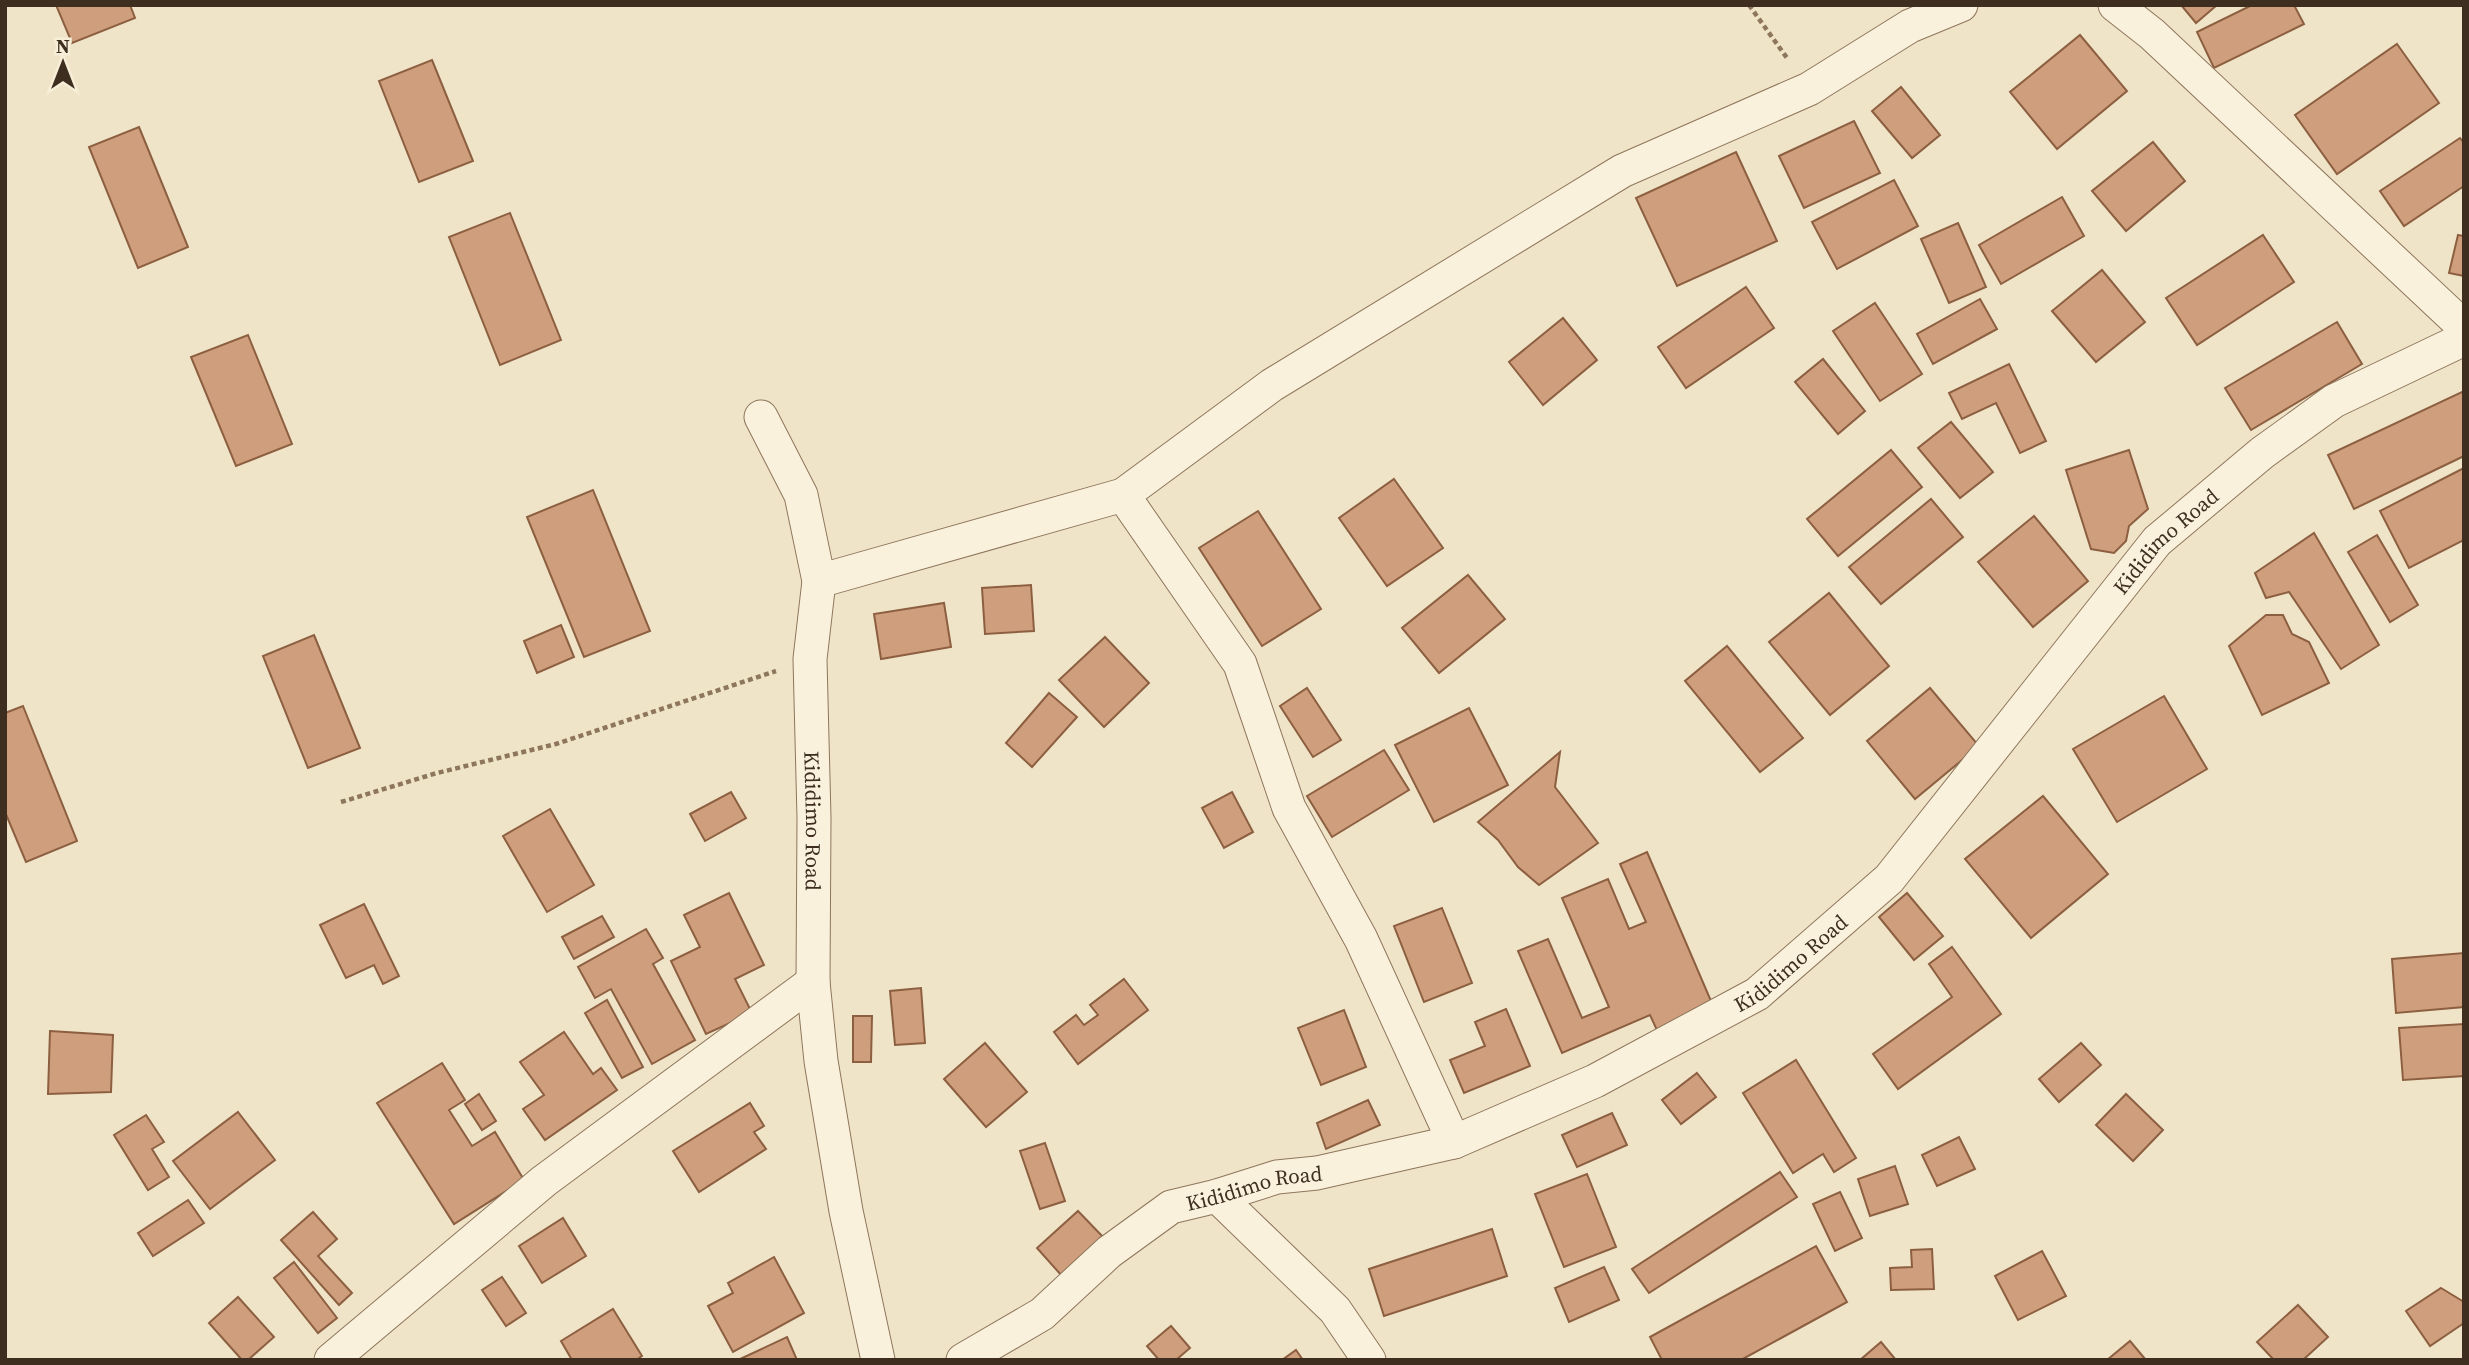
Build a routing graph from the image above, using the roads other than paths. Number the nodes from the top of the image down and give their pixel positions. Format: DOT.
graph roads {
  1 [pos="1961,5"];
  2 [pos="2115,5"];
  3 [pos="2464,327"];
  4 [pos="2464,339"];
  5 [pos="761,417"];
  6 [pos="1123,495"];
  7 [pos="819,581"];
  8 [pos="813,982"];
  9 [pos="1454,1142"];
  10 [pos="1217,1196"];
  11 [pos="331,1360"];
  12 [pos="878,1360"];
  13 [pos="964,1360"];
  14 [pos="1369,1360"];
  1 -- 6 [label="street"];
  2 -- 3 [label="street"];
  4 -- 9 [label="street, Kididimo Road"];
  5 -- 7 [label="street, Kididimo Road"];
  6 -- 7 [label="street"];
  6 -- 9 [label="street"];
  7 -- 8 [label="street, Kididimo Road"];
  8 -- 11 [label="street"];
  8 -- 12 [label="street, Kididimo Road"];
  9 -- 10 [label="street, Kididimo Road"];
  10 -- 13 [label="street, Kididimo Road"];
  10 -- 14 [label="street"];
}
